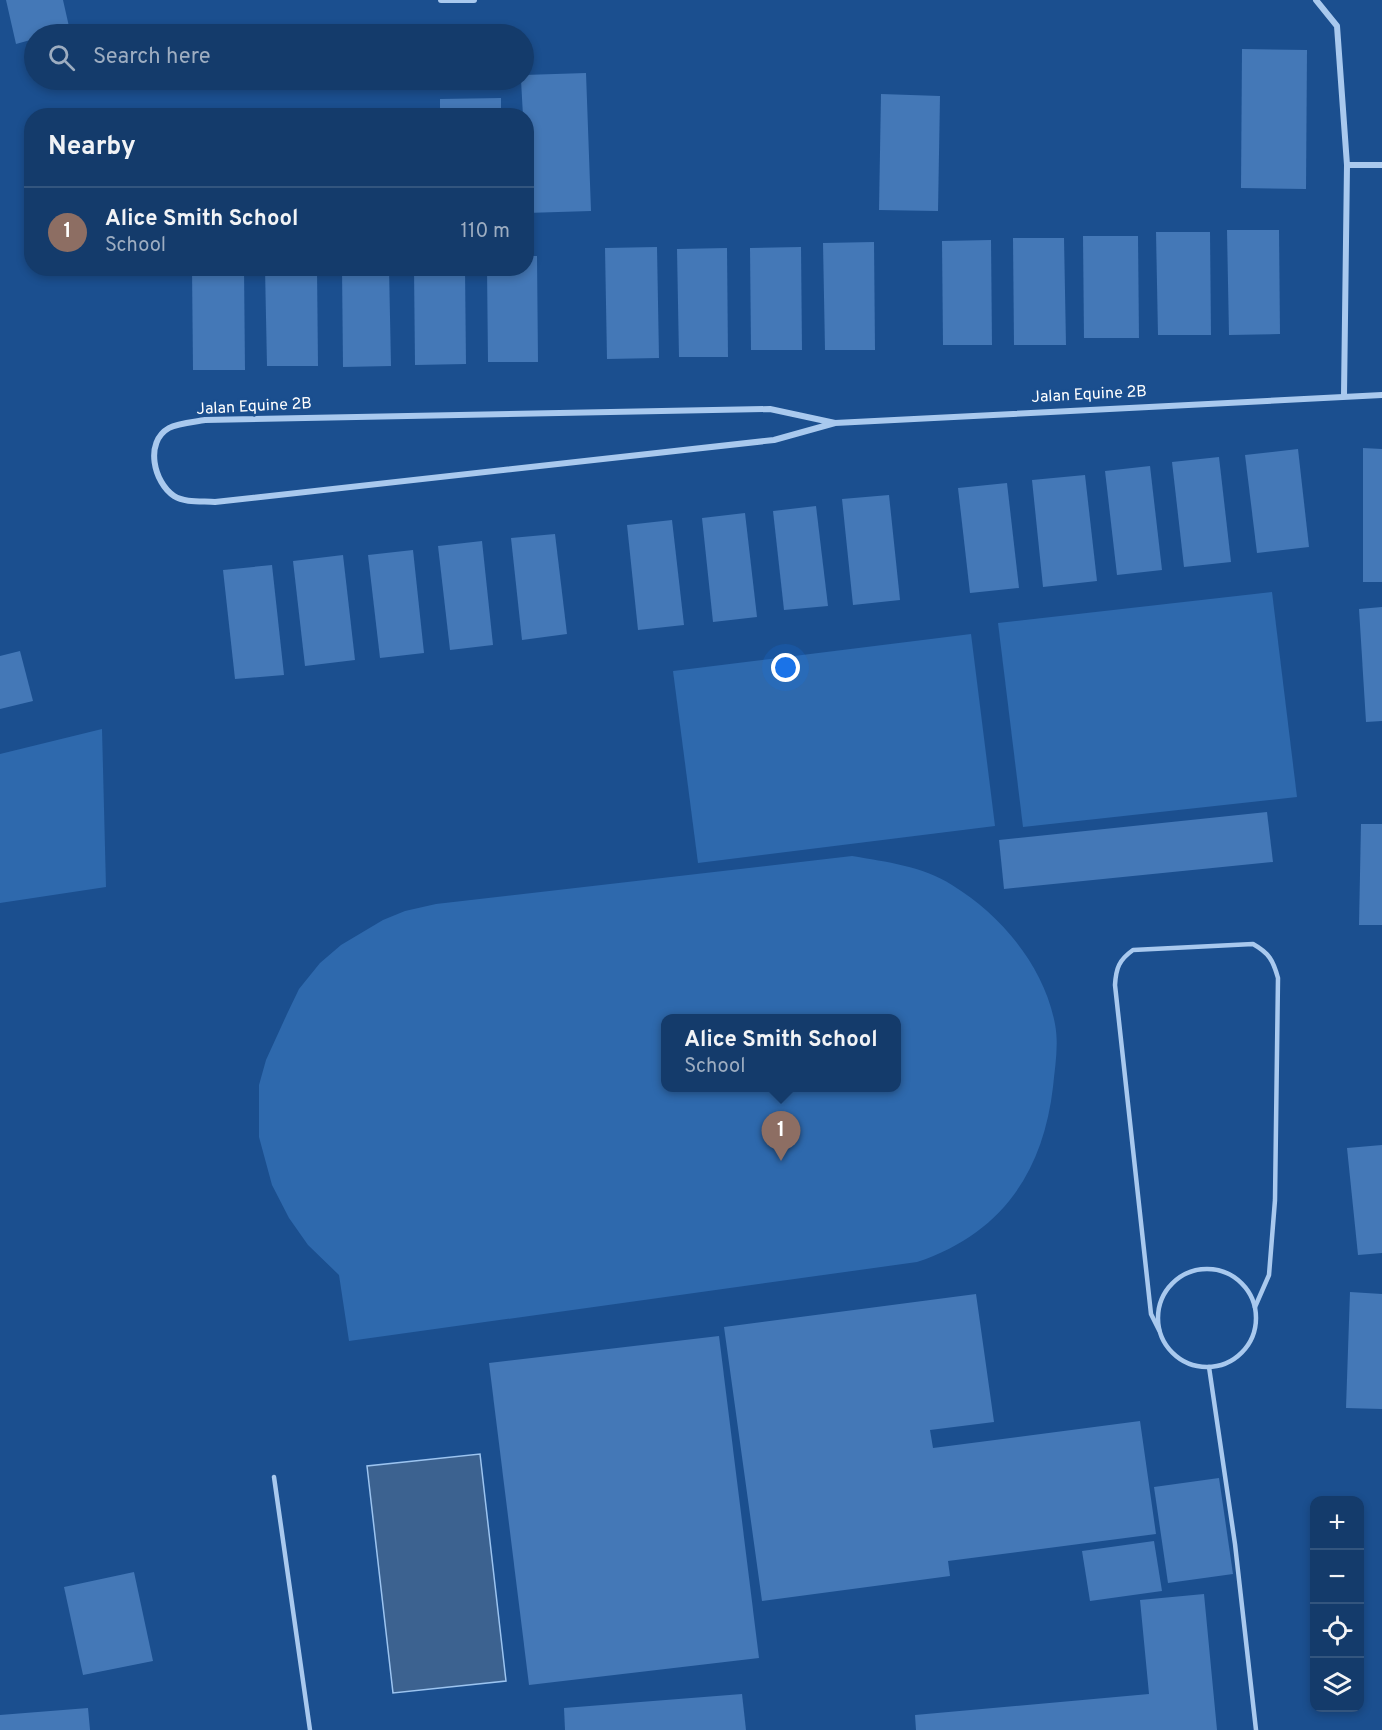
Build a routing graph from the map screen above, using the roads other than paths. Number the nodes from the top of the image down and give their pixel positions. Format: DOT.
graph roads {
  1 [pos="441,0"];
  2 [pos="474,0"];
  3 [pos="1316,0"];
  4 [pos="1347,165"];
  5 [pos="1382,165"];
  6 [pos="1344,395"];
  7 [pos="1382,395"];
  8 [pos="835,423"];
  9 [pos="1255,1307"];
  10 [pos="1159,1330"];
  11 [pos="1209,1367"];
  12 [pos="274,1477"];
  13 [pos="310,1730"];
  14 [pos="1256,1730"];
  1 -- 2 [label="street"];
  3 -- 4 [label="street"];
  4 -- 5 [label="street"];
  4 -- 6 [label="street"];
  6 -- 7 [label="street, Jalan Equine 2B"];
  6 -- 8 [label="street, Jalan Equine 2B"];
  8 -- 8 [label="street, Jalan Equine 2B"];
  9 -- 10 [label="lane"];
  9 -- 10 [label="lane"];
  9 -- 11 [label="lane"];
  10 -- 11 [label="lane"];
  11 -- 14 [label="lane"];
  12 -- 13 [label="lane"];
}
